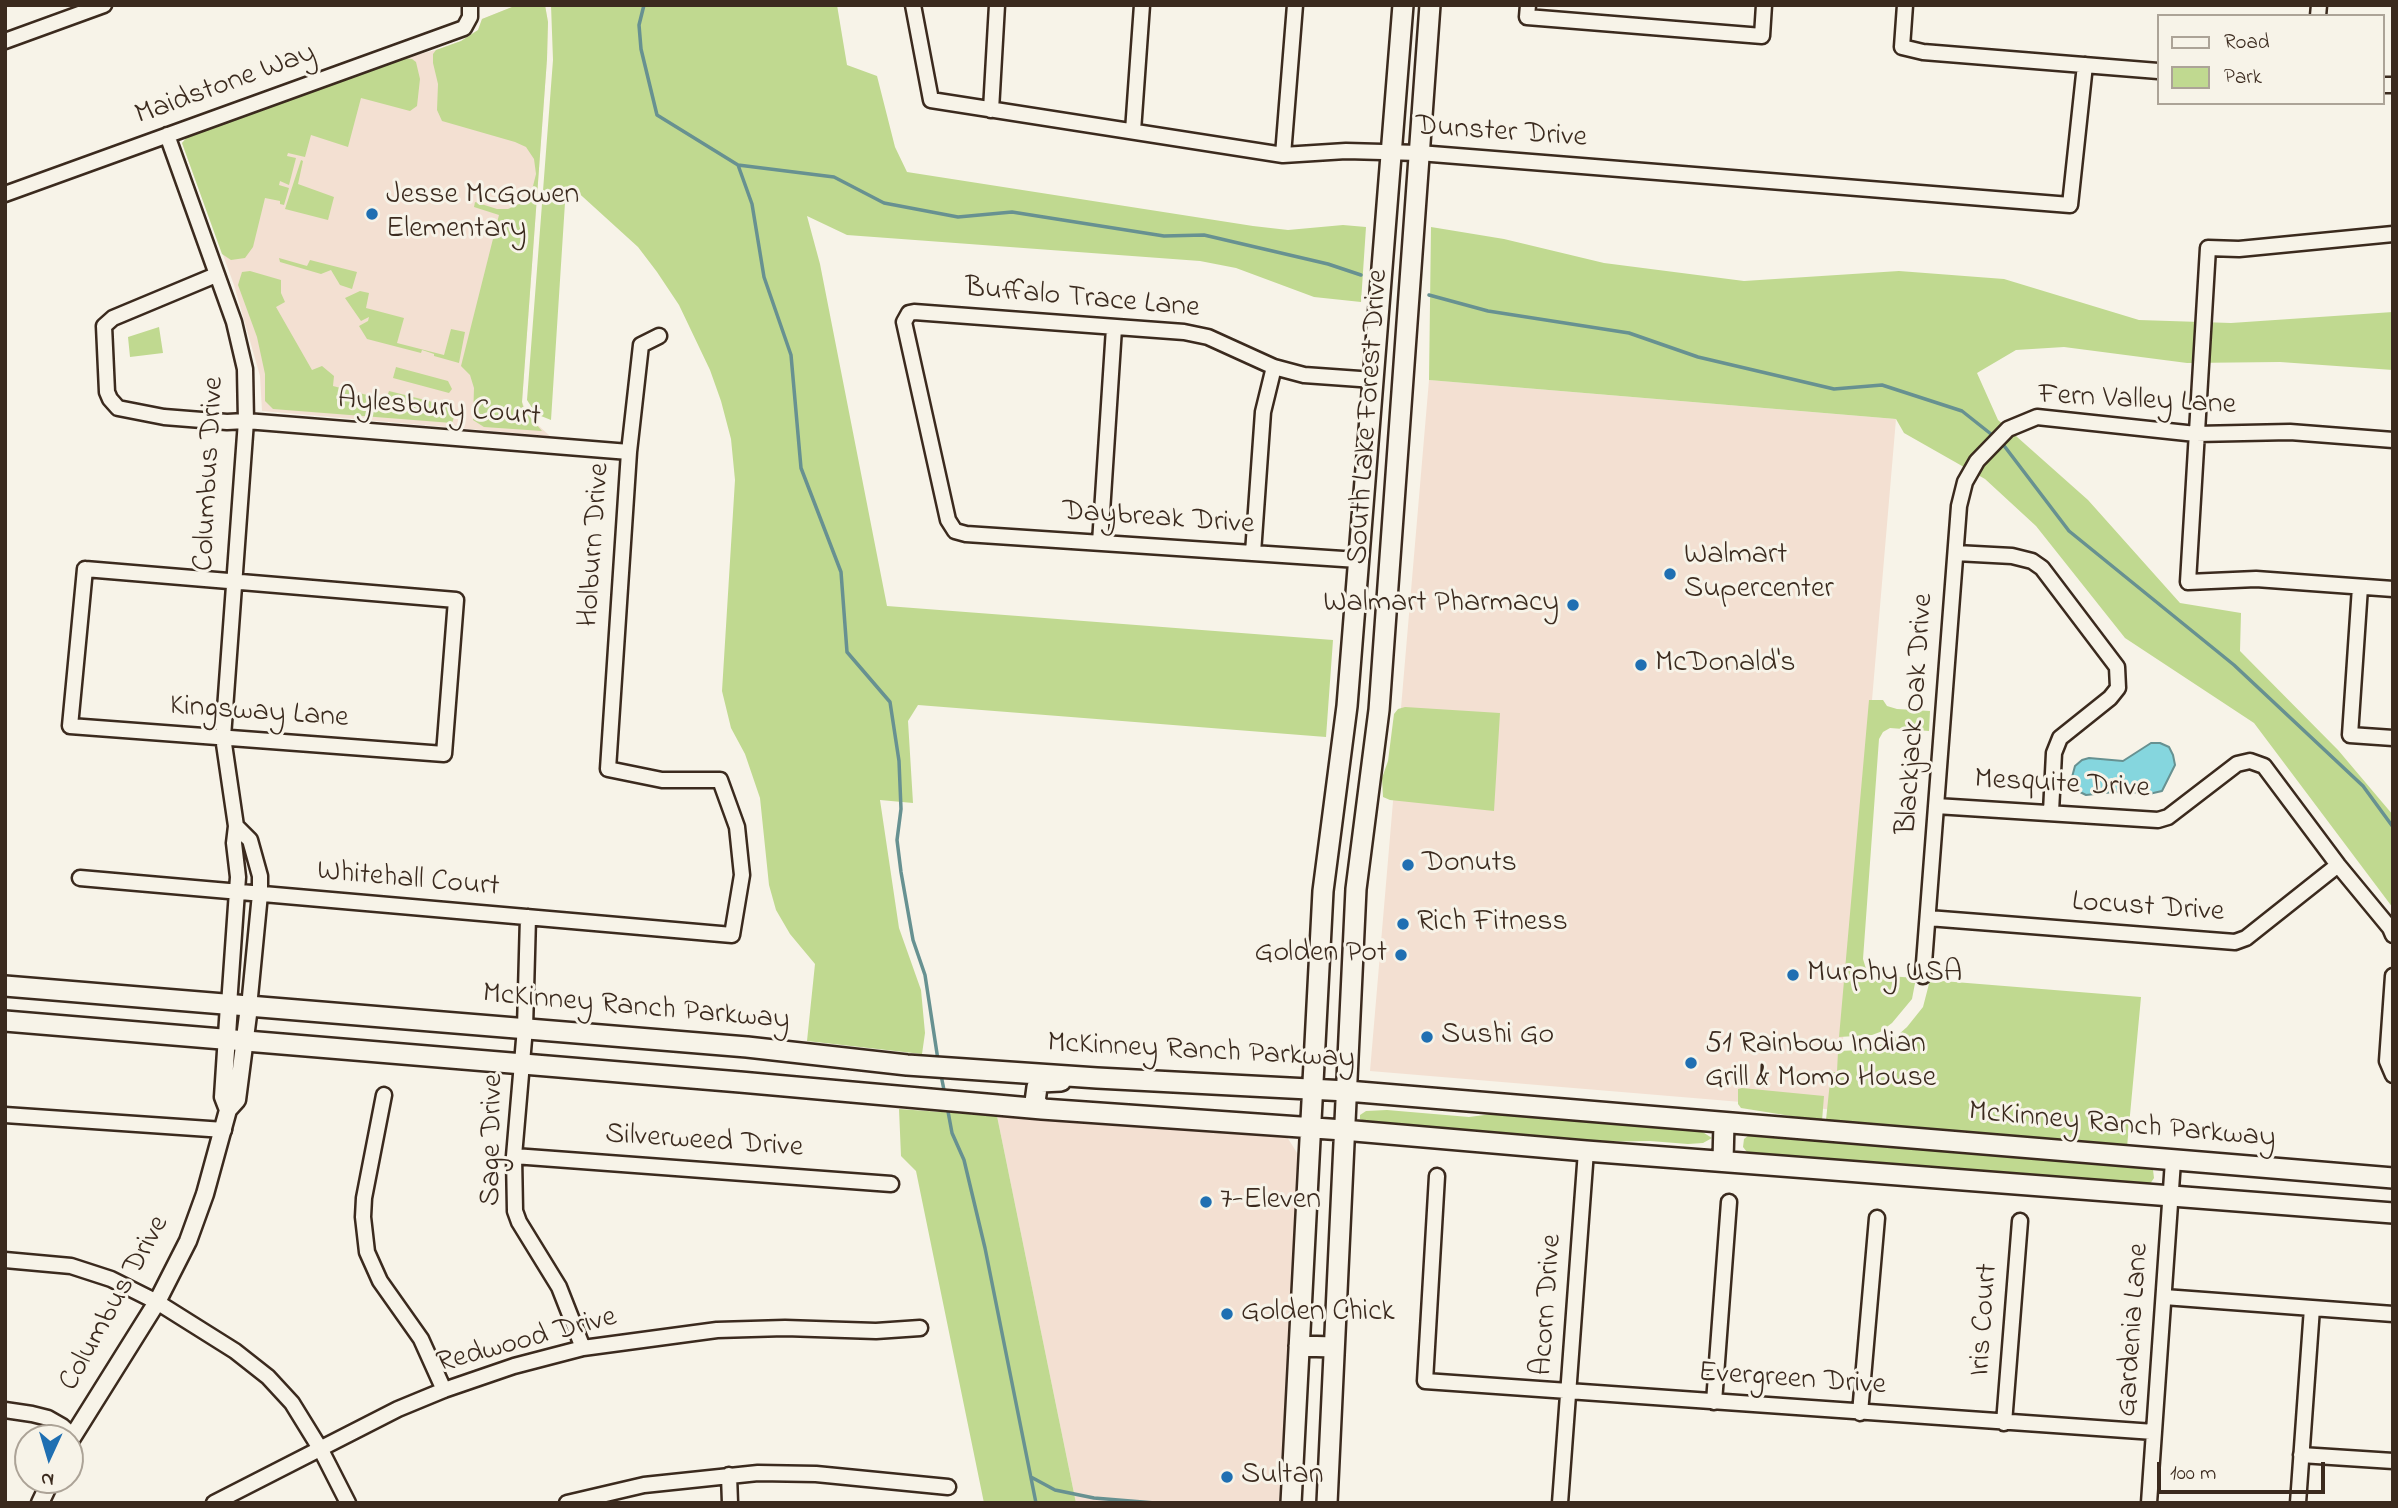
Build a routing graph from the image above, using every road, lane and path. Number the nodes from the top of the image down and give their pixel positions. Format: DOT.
graph roads {
  1 [pos="104,5"];
  2 [pos="470,5"];
  3 [pos="913,5"];
  4 [pos="997,5"];
  5 [pos="1142,5"];
  6 [pos="1295,5"];
  7 [pos="1403,5"];
  8 [pos="1430,5"];
  9 [pos="1764,5"];
  10 [pos="1905,5"];
  11 [pos="1528,11"];
  12 [pos="5,41"];
  13 [pos="2085,65"];
  14 [pos="2156,71"];
  15 [pos="991,110"];
  16 [pos="1133,131"];
  17 [pos="167,135"];
  18 [pos="1392,152"];
  19 [pos="1419,153"];
  20 [pos="1283,155"];
  21 [pos="5,194"];
  22 [pos="2393,234"];
  23 [pos="216,275"];
  24 [pos="1114,328"];
  25 [pos="659,337"];
  26 [pos="1274,367"];
  27 [pos="1374,380"];
  28 [pos="1402,383"];
  29 [pos="246,421"];
  30 [pos="2196,435"];
  31 [pos="2393,440"];
  32 [pos="629,452"];
  33 [pos="1977,461"];
  34 [pos="955,531"];
  35 [pos="1100,543"];
  36 [pos="1253,553"];
  37 [pos="1956,553"];
  38 [pos="1358,560"];
  39 [pos="234,581"];
  40 [pos="2360,587"];
  41 [pos="2393,589"];
  42 [pos="1349,687"];
  43 [pos="1381,690"];
  44 [pos="223,737"];
  45 [pos="2393,738"];
  46 [pos="1936,806"];
  47 [pos="2051,813"];
  48 [pos="236,826"];
  49 [pos="2338,865"];
  50 [pos="80,878"];
  51 [pos="238,892"];
  52 [pos="260,894"];
  53 [pos="528,917"];
  54 [pos="1928,918"];
  55 [pos="732,935"];
  56 [pos="2393,935"];
  57 [pos="1923,976"];
  58 [pos="2393,976"];
  59 [pos="5,986"];
  60 [pos="229,1005"];
  61 [pos="249,1007"];
  62 [pos="5,1021"];
  63 [pos="525,1028"];
  64 [pos="236,1040"];
  65 [pos="521,1064"];
  66 [pos="2392,1074"];
  67 [pos="1097,1078"];
  68 [pos="1313,1089"];
  69 [pos="1347,1091"];
  70 [pos="384,1096"];
  71 [pos="1042,1109"];
  72 [pos="5,1115"];
  73 [pos="1724,1123"];
  74 [pos="1311,1128"];
  75 [pos="224,1130"];
  76 [pos="1343,1130"];
  77 [pos="1586,1151"];
  78 [pos="514,1156"];
  79 [pos="1723,1161"];
  80 [pos="2173,1161"];
  81 [pos="1437,1176"];
  82 [pos="2393,1178"];
  83 [pos="891,1184"];
  84 [pos="2171,1195"];
  85 [pos="1729,1202"];
  86 [pos="2393,1213"];
  87 [pos="1877,1218"];
  88 [pos="2020,1221"];
  89 [pos="5,1260"];
  90 [pos="2164,1297"];
  91 [pos="157,1301"];
  92 [pos="2312,1308"];
  93 [pos="2393,1314"];
  94 [pos="920,1328"];
  95 [pos="1299,1346"];
  96 [pos="583,1348"];
  97 [pos="1334,1348"];
  98 [pos="444,1390"];
  99 [pos="1569,1391"];
  100 [pos="1714,1402"];
  101 [pos="5,1410"];
  102 [pos="1860,1413"];
  103 [pos="2004,1423"];
  104 [pos="58,1424"];
  105 [pos="80,1424"];
  106 [pos="2154,1432"];
  107 [pos="321,1450"];
  108 [pos="2301,1455"];
  109 [pos="2393,1461"];
  110 [pos="729,1475"];
  111 [pos="948,1487"];
  112 [pos="214,1503"];
  113 [pos="348,1503"];
  114 [pos="568,1503"];
  115 [pos="730,1503"];
  116 [pos="1291,1503"];
  117 [pos="1327,1503"];
  118 [pos="1560,1503"];
  119 [pos="2149,1503"];
  120 [pos="2298,1503"];
  1 -- 12 [label="street"];
  2 -- 17 [label="street, Maidstone Way"];
  3 -- 15 [label="street, Dunster Drive"];
  4 -- 15 [label="street"];
  5 -- 16 [label="street"];
  6 -- 20 [label="street"];
  7 -- 18 [label="main road, South Lake Forest Drive"];
  8 -- 19 [label="main road, South Lake Forest Drive"];
  9 -- 11 [label="street"];
  10 -- 13 [label="street"];
  13 -- 14 [label="street"];
  13 -- 19 [label="street, Dunster Drive"];
  15 -- 16 [label="street, Dunster Drive"];
  16 -- 20 [label="street, Dunster Drive"];
  17 -- 21 [label="street, Maidstone Way"];
  17 -- 23 [label="street, Columbus Drive"];
  18 -- 19 [label="street, Dunster Drive"];
  18 -- 20 [label="street, Dunster Drive"];
  18 -- 27 [label="main road, South Lake Forest Drive"];
  19 -- 28 [label="main road, South Lake Forest Drive"];
  22 -- 30 [label="street"];
  23 -- 29 [label="street, Columbus Drive"];
  23 -- 29 [label="street, Aylesbury Court"];
  24 -- 26 [label="street, Buffalo Trace Lane"];
  24 -- 34 [label="street, Buffalo Trace Lane"];
  24 -- 35 [label="street"];
  25 -- 32 [label="street, Holburn Drive"];
  26 -- 27 [label="street, Buffalo Trace Lane"];
  26 -- 36 [label="street"];
  27 -- 28 [label="main road"];
  27 -- 38 [label="main road, South Lake Forest Drive"];
  28 -- 43 [label="main road, South Lake Forest Drive"];
  29 -- 32 [label="street, Aylesbury Court"];
  29 -- 39 [label="street, Columbus Drive"];
  30 -- 31 [label="street, Fern Valley Lane"];
  30 -- 33 [label="street, Fern Valley Lane"];
  30 -- 40 [label="street"];
  32 -- 55 [label="street, Holburn Drive"];
  33 -- 37 [label="street, Blackjack Oak Drive"];
  34 -- 35 [label="street, Daybreak Drive"];
  35 -- 36 [label="street, Daybreak Drive"];
  36 -- 38 [label="street, Daybreak Drive"];
  37 -- 46 [label="street, Blackjack Oak Drive"];
  37 -- 47 [label="street"];
  38 -- 42 [label="main road, South Lake Forest Drive"];
  39 -- 44 [label="street, Columbus Drive"];
  39 -- 44 [label="street, Kingsway Lane"];
  39 -- 44 [label="street, Kingsway Lane"];
  40 -- 41 [label="street"];
  40 -- 45 [label="street"];
  42 -- 43 [label="main road"];
  42 -- 68 [label="main road, South Lake Forest Drive"];
  43 -- 69 [label="main road, South Lake Forest Drive"];
  44 -- 48 [label="street, Columbus Drive"];
  46 -- 47 [label="street, Mesquite Drive"];
  46 -- 54 [label="street, Blackjack Oak Drive"];
  47 -- 49 [label="street, Mesquite Drive"];
  48 -- 51 [label="street, Columbus Drive"];
  48 -- 52 [label="street, Columbus Drive"];
  49 -- 54 [label="street, Locust Drive"];
  49 -- 56 [label="street"];
  50 -- 51 [label="street, Whitehall Court"];
  51 -- 52 [label="street, Whitehall Court"];
  51 -- 60 [label="street, Columbus Drive"];
  52 -- 53 [label="street, Whitehall Court"];
  52 -- 61 [label="street, Columbus Drive"];
  53 -- 55 [label="street, Whitehall Court"];
  53 -- 63 [label="street, Sage Drive"];
  54 -- 57 [label="street, Blackjack Oak Drive"];
  58 -- 66 [label="street"];
  59 -- 60 [label="main road, McKinney Ranch Parkway"];
  60 -- 61 [label="main road, McKinney Ranch Parkway"];
  60 -- 64 [label="street, Columbus Drive"];
  61 -- 63 [label="main road, McKinney Ranch Parkway"];
  61 -- 64 [label="street, Columbus Drive"];
  62 -- 64 [label="main road, McKinney Ranch Parkway"];
  63 -- 65 [label="street, Sage Drive"];
  63 -- 67 [label="main road, McKinney Ranch Parkway"];
  64 -- 65 [label="main road, McKinney Ranch Parkway"];
  64 -- 75 [label="street, Columbus Drive"];
  65 -- 71 [label="main road, McKinney Ranch Parkway"];
  65 -- 78 [label="street, Sage Drive"];
  67 -- 68 [label="main road, McKinney Ranch Parkway"];
  67 -- 71 [label="main road"];
  68 -- 69 [label="main road, McKinney Ranch Parkway"];
  68 -- 74 [label="main road"];
  69 -- 73 [label="main road, McKinney Ranch Parkway"];
  69 -- 76 [label="main road, South Lake Forest Drive"];
  70 -- 98 [label="street"];
  71 -- 74 [label="main road, McKinney Ranch Parkway"];
  72 -- 75 [label="street"];
  73 -- 79 [label="main road"];
  73 -- 80 [label="main road, McKinney Ranch Parkway"];
  74 -- 76 [label="main road, McKinney Ranch Parkway"];
  74 -- 95 [label="main road"];
  75 -- 91 [label="street, Columbus Drive"];
  76 -- 77 [label="main road, McKinney Ranch Parkway"];
  76 -- 97 [label="main road, South Lake Forest Drive"];
  77 -- 79 [label="main road, McKinney Ranch Parkway"];
  77 -- 99 [label="street, Acorn Drive"];
  78 -- 83 [label="street, Silverweed Drive"];
  78 -- 96 [label="street, Sage Drive"];
  79 -- 84 [label="main road, McKinney Ranch Parkway"];
  80 -- 82 [label="main road, McKinney Ranch Parkway"];
  80 -- 84 [label="street, Gardenia Lane"];
  81 -- 99 [label="street, Evergreen Drive"];
  84 -- 86 [label="main road, McKinney Ranch Parkway"];
  84 -- 90 [label="street, Gardenia Lane"];
  85 -- 100 [label="street"];
  87 -- 102 [label="street"];
  88 -- 103 [label="street, Iris Court"];
  89 -- 91 [label="street"];
  90 -- 92 [label="street"];
  90 -- 106 [label="street, Gardenia Lane"];
  91 -- 105 [label="street, Columbus Drive"];
  91 -- 107 [label="street"];
  92 -- 93 [label="street"];
  92 -- 108 [label="street"];
  94 -- 96 [label="street, Redwood Drive"];
  95 -- 97 [label="main road"];
  95 -- 116 [label="main road"];
  96 -- 98 [label="street, Redwood Drive"];
  97 -- 117 [label="main road, South Lake Forest Drive"];
  98 -- 107 [label="street, Redwood Drive"];
  99 -- 100 [label="street, Evergreen Drive"];
  99 -- 118 [label="street, Acorn Drive"];
  100 -- 102 [label="street, Evergreen Drive"];
  101 -- 104 [label="street"];
  102 -- 103 [label="street, Evergreen Drive"];
  103 -- 106 [label="street, Evergreen Drive"];
  106 -- 119 [label="street, Gardenia Lane"];
  107 -- 112 [label="street, Redwood Drive"];
  107 -- 113 [label="street"];
  108 -- 109 [label="street"];
  108 -- 120 [label="street"];
  110 -- 111 [label="street"];
  110 -- 114 [label="street"];
  110 -- 115 [label="street"];
}
